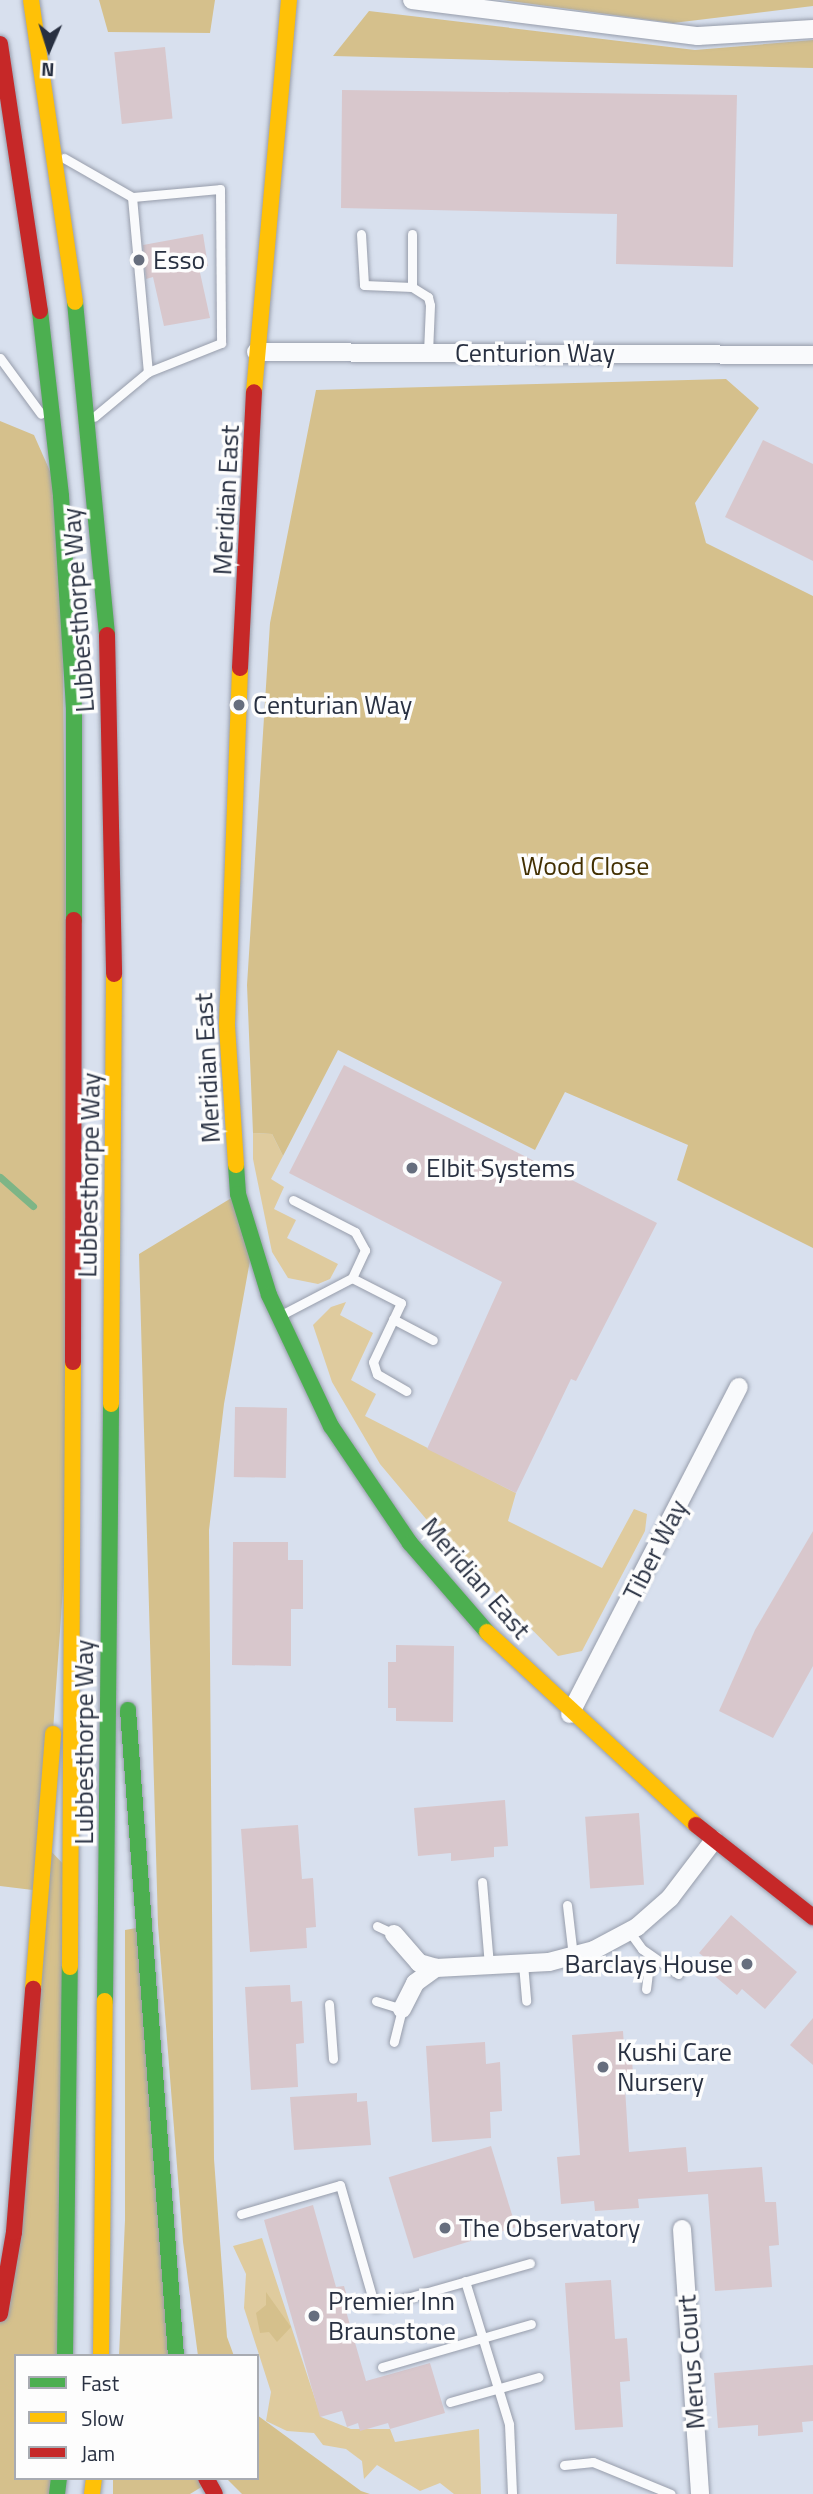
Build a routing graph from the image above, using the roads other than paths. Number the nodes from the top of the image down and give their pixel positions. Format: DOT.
graph roads {
  1 [pos="31,0"];
  2 [pos="289,0"];
  3 [pos="412,0"];
  4 [pos="813,29"];
  5 [pos="0,44"];
  6 [pos="13,121"];
  7 [pos="0,142"];
  8 [pos="57,153"];
  9 [pos="132,197"];
  10 [pos="361,234"];
  11 [pos="412,234"];
  12 [pos="412,287"];
  13 [pos="256,352"];
  14 [pos="428,353"];
  15 [pos="813,355"];
  16 [pos="0,358"];
  17 [pos="148,372"];
  18 [pos="89,422"];
  19 [pos="52,429"];
  20 [pos="293,1200"];
  21 [pos="352,1278"];
  22 [pos="279,1316"];
  23 [pos="393,1320"];
  24 [pos="433,1340"];
  25 [pos="739,1387"];
  26 [pos="407,1391"];
  27 [pos="110,1450"];
  28 [pos="72,1460"];
  29 [pos="570,1714"];
  30 [pos="714,1840"];
  31 [pos="482,1882"];
  32 [pos="567,1905"];
  33 [pos="813,1917"];
  34 [pos="377,1926"];
  35 [pos="629,1931"];
  36 [pos="394,1934"];
  37 [pos="650,1955"];
  38 [pos="573,1956"];
  39 [pos="523,1964"];
  40 [pos="489,1966"];
  41 [pos="436,1968"];
  42 [pos="678,1974"];
  43 [pos="646,1989"];
  44 [pos="376,2001"];
  45 [pos="526,2001"];
  46 [pos="330,2004"];
  47 [pos="402,2009"];
  48 [pos="394,2042"];
  49 [pos="333,2059"];
  50 [pos="241,2214"];
  51 [pos="681,2229"];
  52 [pos="530,2263"];
  53 [pos="465,2281"];
  54 [pos="0,2314"];
  55 [pos="531,2324"];
  56 [pos="483,2338"];
  57 [pos="65,2354"];
  58 [pos="101,2354"];
  59 [pos="176,2354"];
  60 [pos="382,2367"];
  61 [pos="539,2377"];
  62 [pos="450,2402"];
  63 [pos="564,2465"];
  64 [pos="512,2494"];
  65 [pos="671,2494"];
  66 [pos="700,2494"];
  1 -- 8 [label="main road, Lubbesthorpe Way"];
  2 -- 13 [label="main road, Meridian East"];
  3 -- 4 [label="street"];
  5 -- 6 [label="main road, Lubbesthorpe Way"];
  6 -- 7 [label="lane"];
  6 -- 19 [label="main road, Lubbesthorpe Way"];
  8 -- 9 [label="lane"];
  8 -- 18 [label="main road, Lubbesthorpe Way"];
  9 -- 17 [label="lane"];
  9 -- 17 [label="lane"];
  10 -- 12 [label="lane"];
  11 -- 12 [label="lane"];
  12 -- 14 [label="lane"];
  13 -- 14 [label="street, Centurion Way"];
  13 -- 22 [label="main road, Meridian East"];
  14 -- 15 [label="street, Centurion Way"];
  16 -- 19 [label="lane"];
  17 -- 18 [label="lane"];
  18 -- 27 [label="main road, Lubbesthorpe Way"];
  19 -- 28 [label="main road, Lubbesthorpe Way"];
  20 -- 21 [label="lane"];
  21 -- 22 [label="lane"];
  21 -- 23 [label="lane"];
  22 -- 29 [label="main road, Meridian East"];
  23 -- 24 [label="lane"];
  23 -- 26 [label="lane"];
  25 -- 29 [label="street, Tiber Way"];
  27 -- 58 [label="main road, Lubbesthorpe Way"];
  27 -- 59 [label="main road"];
  28 -- 54 [label="main road"];
  28 -- 57 [label="main road, Lubbesthorpe Way"];
  29 -- 30 [label="main road, Meridian East"];
  30 -- 33 [label="main road, Meridian East"];
  30 -- 35 [label="street"];
  31 -- 40 [label="lane"];
  32 -- 38 [label="lane"];
  34 -- 36 [label="lane"];
  35 -- 37 [label="lane"];
  35 -- 38 [label="street"];
  36 -- 41 [label="street"];
  37 -- 42 [label="lane"];
  37 -- 43 [label="lane"];
  38 -- 39 [label="street"];
  39 -- 40 [label="street"];
  39 -- 45 [label="lane"];
  40 -- 41 [label="street"];
  41 -- 47 [label="street"];
  44 -- 47 [label="lane"];
  46 -- 49 [label="lane"];
  47 -- 48 [label="lane"];
  50 -- 53 [label="lane"];
  51 -- 66 [label="street, Merus Court"];
  52 -- 53 [label="lane"];
  53 -- 56 [label="lane"];
  55 -- 56 [label="lane"];
  56 -- 60 [label="lane"];
  56 -- 64 [label="lane"];
  61 -- 62 [label="lane"];
  63 -- 65 [label="lane"];
}
